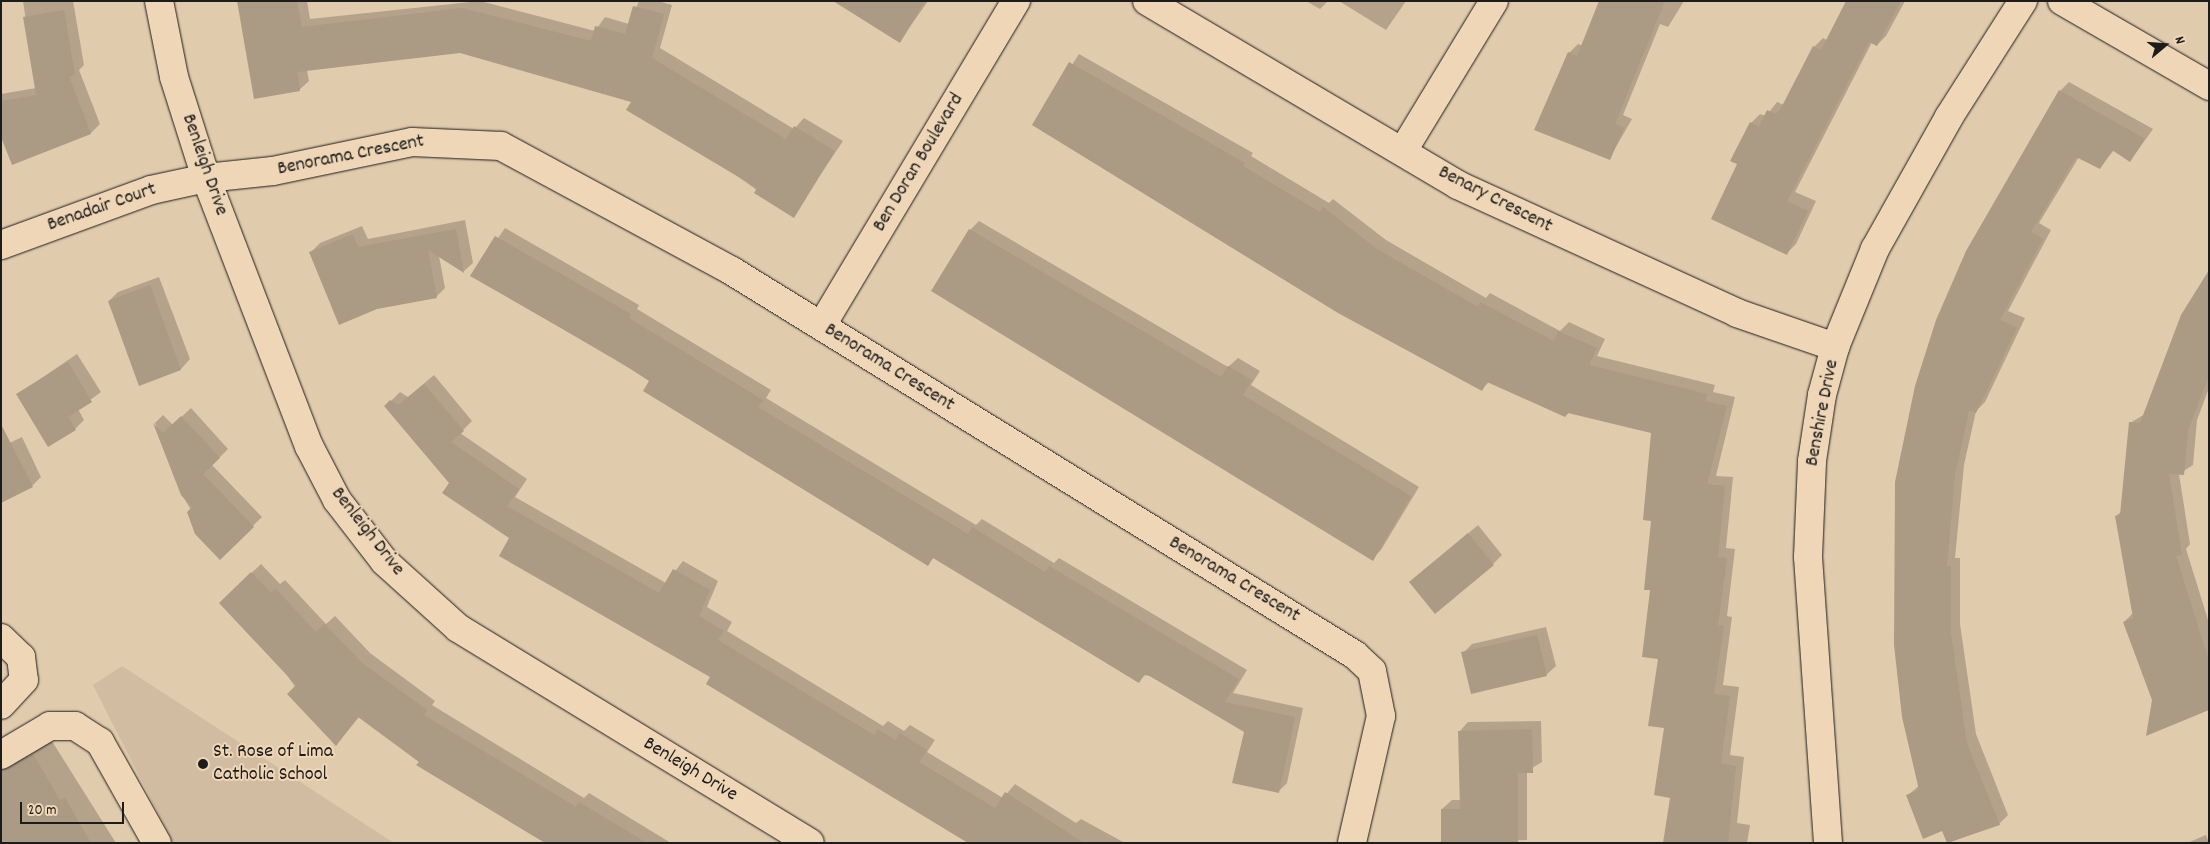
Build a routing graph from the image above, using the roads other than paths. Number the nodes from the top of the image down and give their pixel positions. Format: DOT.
graph roads {
  1 [pos="159,1"];
  2 [pos="1016,1"];
  3 [pos="1147,1"];
  4 [pos="1494,1"];
  5 [pos="2023,1"];
  6 [pos="2062,1"];
  7 [pos="2209,86"];
  8 [pos="1404,149"];
  9 [pos="206,178"];
  10 [pos="1,246"];
  11 [pos="822,325"];
  12 [pos="1835,347"];
  13 [pos="1,638"];
  14 [pos="1,705"];
  15 [pos="1,755"];
  16 [pos="157,843"];
  17 [pos="810,843"];
  18 [pos="1352,843"];
  19 [pos="1828,843"];
  1 -- 9 [label="street, Benleigh Drive"];
  2 -- 11 [label="street, Ben Doran Boulevard"];
  3 -- 8 [label="street, Benary Crescent"];
  4 -- 8 [label="street"];
  5 -- 12 [label="street, Benshire Drive"];
  6 -- 7 [label="street"];
  8 -- 12 [label="street, Benary Crescent"];
  9 -- 10 [label="street, Benadair Court"];
  9 -- 11 [label="street, Benorama Crescent"];
  9 -- 17 [label="street, Benleigh Drive"];
  11 -- 18 [label="street, Benorama Crescent"];
  12 -- 19 [label="street, Benshire Drive"];
  13 -- 14 [label="street"];
  15 -- 16 [label="street"];
}
